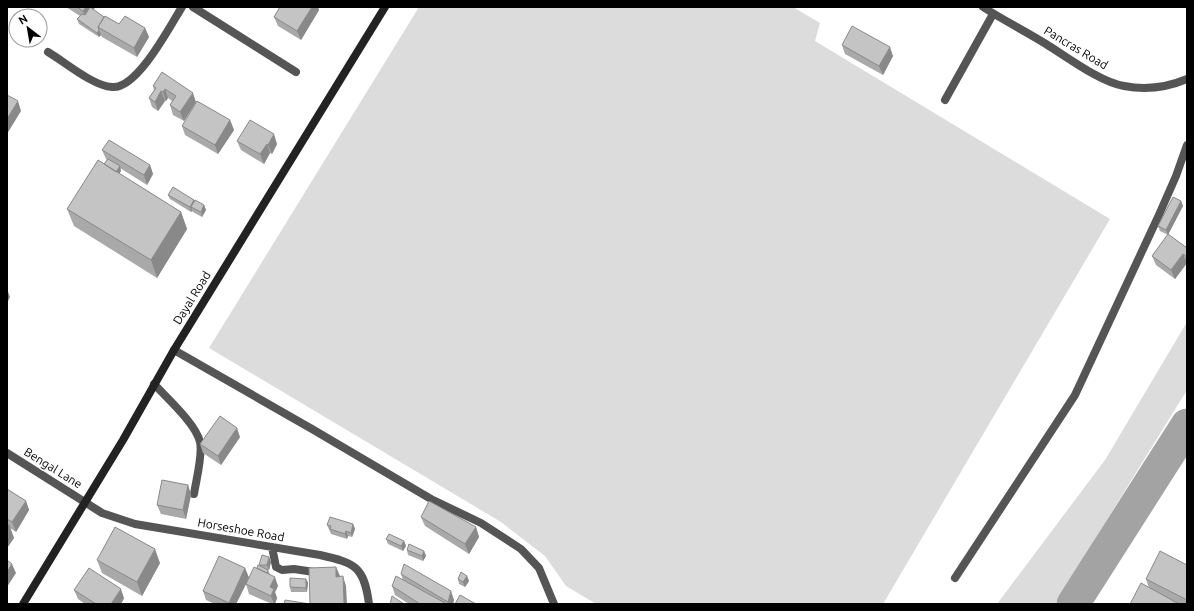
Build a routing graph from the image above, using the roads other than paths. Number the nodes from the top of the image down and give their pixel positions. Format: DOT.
graph roads {
  1 [pos="182,7"];
  2 [pos="193,7"];
  3 [pos="385,7"];
  4 [pos="983,7"];
  5 [pos="993,14"];
  6 [pos="48,52"];
  7 [pos="296,72"];
  8 [pos="1187,79"];
  9 [pos="945,100"];
  10 [pos="1187,145"];
  11 [pos="174,350"];
  12 [pos="154,384"];
  13 [pos="7,453"];
  14 [pos="194,494"];
  15 [pos="85,503"];
  16 [pos="272,547"];
  17 [pos="314,572"];
  18 [pos="955,578"];
  19 [pos="23,604"];
  20 [pos="369,604"];
  21 [pos="554,604"];
  1 -- 6 [label="lane"];
  2 -- 7 [label="lane"];
  3 -- 11 [label="street, Dayal Road"];
  4 -- 5 [label="lane, Pancras Road"];
  5 -- 8 [label="lane, Pancras Road"];
  5 -- 9 [label="lane"];
  10 -- 18 [label="lane"];
  11 -- 12 [label="street, Dayal Road"];
  11 -- 21 [label="lane"];
  12 -- 14 [label="lane"];
  12 -- 15 [label="street, Dayal Road"];
  13 -- 15 [label="lane, Bengal Lane"];
  15 -- 16 [label="lane, Horseshoe Road"];
  15 -- 19 [label="street, Dayal Road"];
  16 -- 17 [label="lane"];
  16 -- 20 [label="lane, Horseshoe Road"];
}
